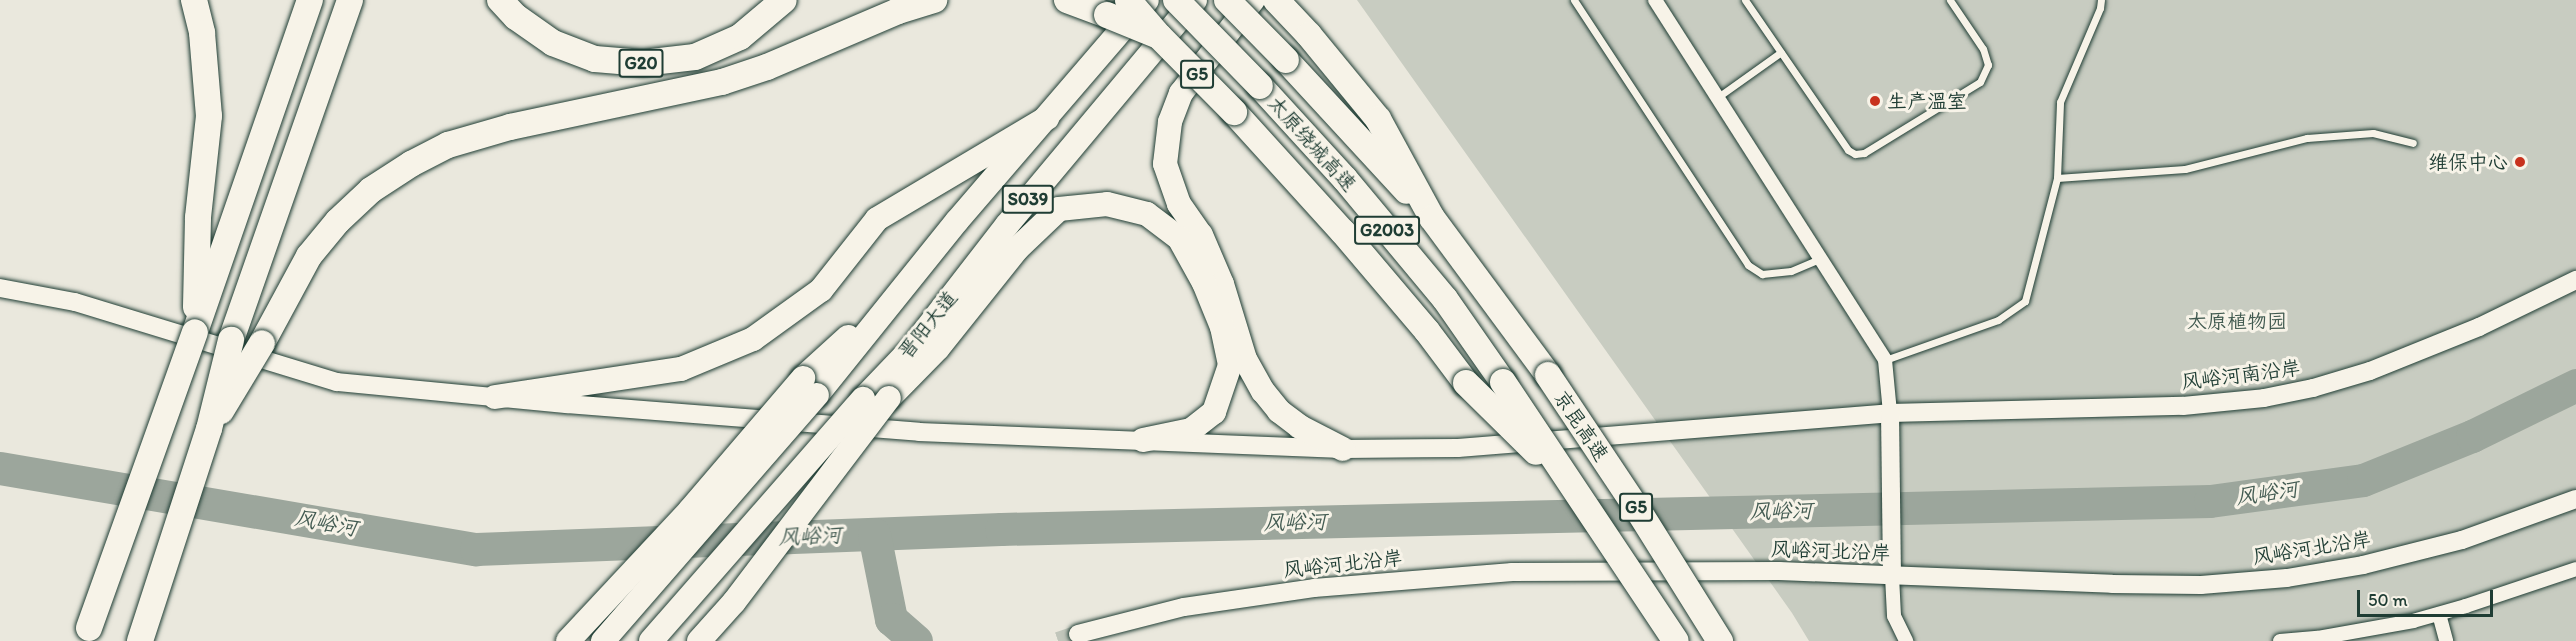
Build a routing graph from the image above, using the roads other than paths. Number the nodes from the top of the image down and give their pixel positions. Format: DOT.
graph roads {
  1 [pos="194,0"];
  2 [pos="310,0"];
  3 [pos="350,0"];
  4 [pos="500,0"];
  5 [pos="784,0"];
  6 [pos="934,0"];
  7 [pos="1067,0"];
  8 [pos="1128,0"];
  9 [pos="1147,0"];
  10 [pos="1176,0"];
  11 [pos="1195,0"];
  12 [pos="1227,0"];
  13 [pos="1253,0"];
  14 [pos="1276,0"];
  15 [pos="1574,0"];
  16 [pos="1654,0"];
  17 [pos="1746,0"];
  18 [pos="1950,0"];
  19 [pos="2101,0"];
  20 [pos="1159,36"];
  21 [pos="1781,52"];
  22 [pos="1718,97"];
  23 [pos="1047,118"];
  24 [pos="2413,143"];
  25 [pos="2057,178"];
  26 [pos="1432,218"];
  27 [pos="1822,258"];
  28 [pos="2576,280"];
  29 [pos="0,288"];
  30 [pos="195,332"];
  31 [pos="909,350"];
  32 [pos="1885,360"];
  33 [pos="810,386"];
  34 [pos="495,397"];
  35 [pos="889,398"];
  36 [pos="1890,421"];
  37 [pos="209,429"];
  38 [pos="1143,440"];
  39 [pos="1343,449"];
  40 [pos="1572,488"];
  41 [pos="2576,499"];
  42 [pos="2576,569"];
  43 [pos="1892,576"];
  44 [pos="2439,614"];
  45 [pos="1078,634"];
  46 [pos="87,635"];
  47 [pos="140,641"];
  48 [pos="568,641"];
  49 [pos="603,641"];
  50 [pos="651,641"];
  51 [pos="699,641"];
  52 [pos="1676,641"];
  53 [pos="1720,641"];
  54 [pos="1906,641"];
  55 [pos="2280,641"];
  56 [pos="2446,641"];
  1 -- 30 [label="highway"];
  2 -- 30 [label="highway"];
  3 -- 37 [label="highway, bridge"];
  4 -- 5 [label="highway, G20"];
  6 -- 37 [label="highway, bridge"];
  7 -- 20 [label="highway, bridge"];
  8 -- 20 [label="highway, G5, bridge"];
  9 -- 23 [label="highway, S039"];
  10 -- 40 [label="highway, 太原绕城高速 / G2003, bridge"];
  11 -- 31 [label="highway, 晋阳大道 / S039"];
  12 -- 26 [label="highway, 太原绕城高速 / G2003, bridge"];
  13 -- 39 [label="highway"];
  14 -- 26 [label="highway, G5"];
  15 -- 27 [label="lane"];
  16 -- 22 [label="street"];
  17 -- 21 [label="lane"];
  18 -- 21 [label="lane"];
  19 -- 25 [label="lane"];
  20 -- 40 [label="highway, G5, bridge"];
  21 -- 22 [label="lane"];
  22 -- 27 [label="street"];
  23 -- 33 [label="highway, S039"];
  23 -- 34 [label="highway"];
  24 -- 25 [label="lane"];
  25 -- 32 [label="lane"];
  26 -- 53 [label="highway, 京昆高速 / G5, bridge"];
  27 -- 32 [label="street"];
  28 -- 36 [label="street, 风峪河南沿岸"];
  29 -- 34 [label="street, 风峪河南沿岸"];
  30 -- 46 [label="highway, bridge"];
  31 -- 35 [label="highway"];
  31 -- 50 [label="highway, 晋阳大道 / S039, bridge"];
  32 -- 36 [label="street"];
  33 -- 48 [label="highway, S039, bridge"];
  33 -- 49 [label="highway, S039, bridge"];
  34 -- 38 [label="street, 风峪河南沿岸"];
  35 -- 38 [label="highway"];
  35 -- 51 [label="highway, bridge"];
  36 -- 39 [label="street, 风峪河南沿岸"];
  36 -- 43 [label="street"];
  37 -- 47 [label="highway, bridge"];
  38 -- 39 [label="street, 风峪河南沿岸"];
  40 -- 52 [label="highway, G5, bridge"];
  41 -- 43 [label="street, 风峪河北沿岸"];
  42 -- 44 [label="street"];
  43 -- 45 [label="street, 风峪河北沿岸"];
  43 -- 54 [label="street"];
  44 -- 55 [label="street"];
  44 -- 56 [label="street"];
}
